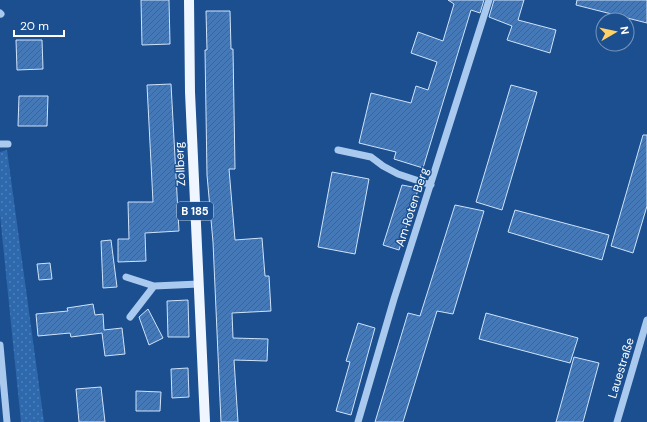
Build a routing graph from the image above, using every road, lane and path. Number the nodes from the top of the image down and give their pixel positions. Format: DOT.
graph roads {
  1 [pos="189,0"];
  2 [pos="488,0"];
  3 [pos="0,144"];
  4 [pos="8,144"];
  5 [pos="338,150"];
  6 [pos="431,185"];
  7 [pos="126,277"];
  8 [pos="199,284"];
  9 [pos="154,286"];
  10 [pos="130,317"];
  11 [pos="647,320"];
  12 [pos="0,345"];
  13 [pos="7,422"];
  14 [pos="205,422"];
  15 [pos="358,422"];
  16 [pos="617,422"];
  1 -- 8 [label="main road, Zollberg / B 185"];
  2 -- 6 [label="street, Am Roten Berg"];
  3 -- 4 [label="street"];
  5 -- 6 [label="street"];
  6 -- 15 [label="street, Am Roten Berg"];
  7 -- 9 [label="street"];
  8 -- 9 [label="street"];
  8 -- 14 [label="main road, Zollberg / B 185"];
  9 -- 10 [label="street"];
  11 -- 16 [label="street, Lauestraße"];
  12 -- 13 [label="street"];
}
